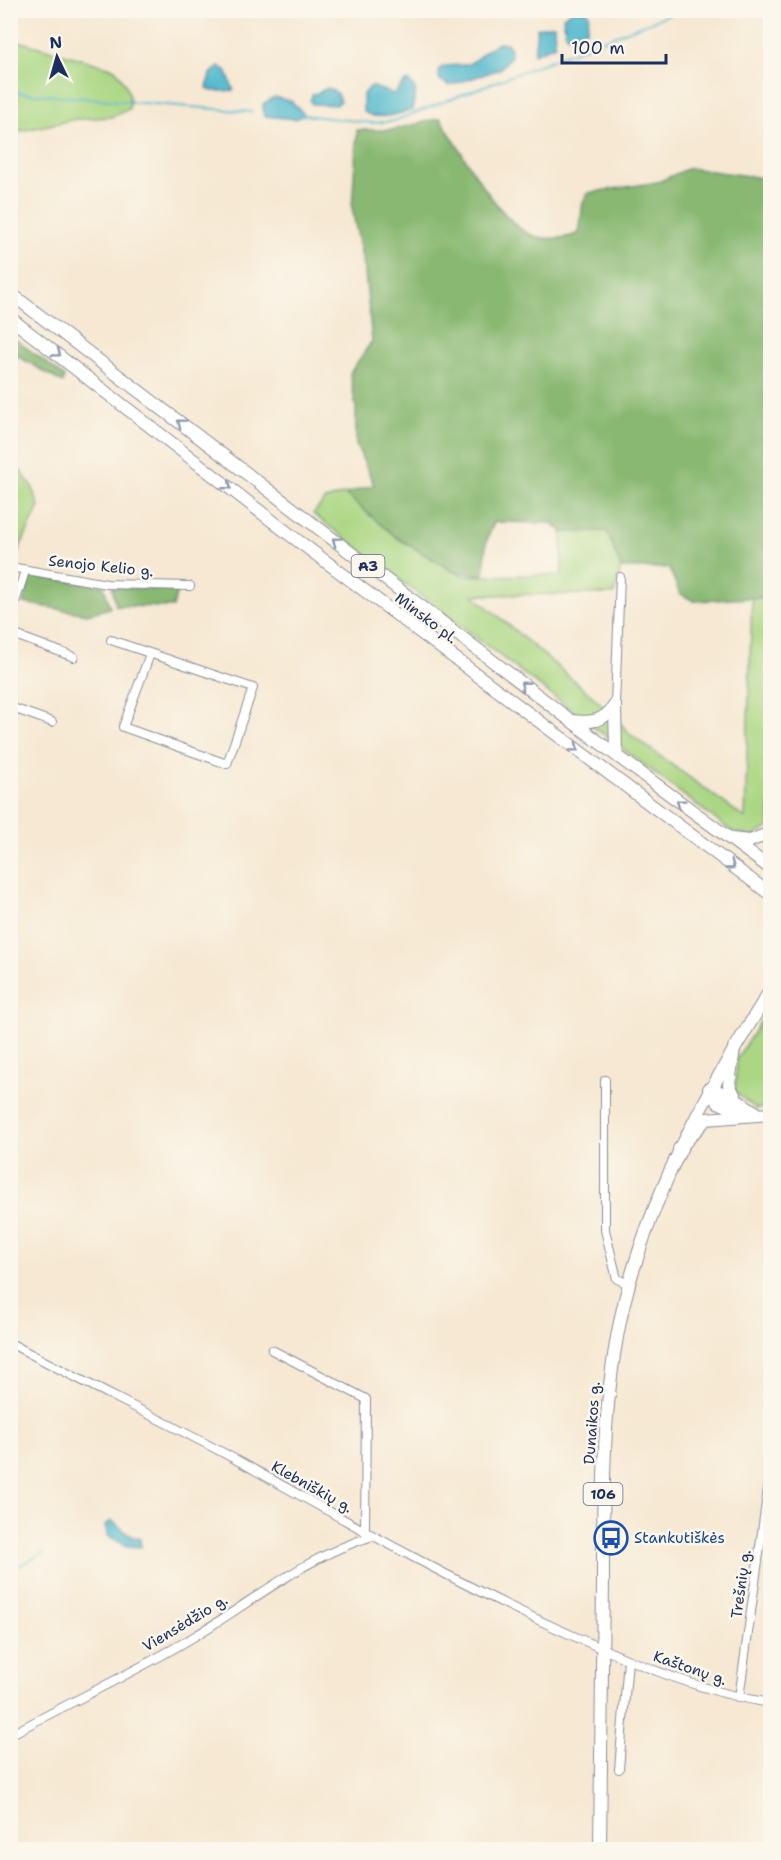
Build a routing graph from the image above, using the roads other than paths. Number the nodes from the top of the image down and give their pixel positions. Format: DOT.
graph roads {
  1 [pos="10,293"];
  2 [pos="10,318"];
  3 [pos="10,567"];
  4 [pos="25,571"];
  5 [pos="621,578"];
  6 [pos="190,586"];
  7 [pos="10,618"];
  8 [pos="10,633"];
  9 [pos="111,640"];
  10 [pos="150,654"];
  11 [pos="74,657"];
  12 [pos="615,705"];
  13 [pos="10,707"];
  14 [pos="570,720"];
  15 [pos="52,722"];
  16 [pos="616,755"];
  17 [pos="771,832"];
  18 [pos="727,838"];
  19 [pos="771,868"];
  20 [pos="771,894"];
  21 [pos="771,991"];
  22 [pos="734,1048"];
  23 [pos="605,1080"];
  24 [pos="709,1089"];
  25 [pos="737,1100"];
  26 [pos="760,1115"];
  27 [pos="679,1149"];
  28 [pos="629,1284"];
  29 [pos="10,1343"];
  30 [pos="272,1350"];
  31 [pos="771,1474"];
  32 [pos="365,1532"];
  33 [pos="373,1536"];
  34 [pos="602,1649"];
  35 [pos="628,1660"];
  36 [pos="739,1698"];
  37 [pos="771,1703"];
  38 [pos="10,1735"];
  39 [pos="619,1769"];
  40 [pos="600,1850"];
  14 -- 1 [label="main road, Minsko pl. / A3, one-way"];
  2 -- 20 [label="main road, Minsko pl. / A3, one-way"];
  3 -- 4 [label="street, Senojo Kelio g."];
  4 -- 6 [label="street, Senojo Kelio g."];
  4 -- 7 [label="street"];
  5 -- 12 [label="street"];
  8 -- 11 [label="street"];
  9 -- 10 [label="street"];
  10 -- 10 [label="street"];
  12 -- 14 [label="main road"];
  12 -- 16 [label="main road"];
  13 -- 15 [label="street"];
  14 -- 16 [label="main road, Minsko pl. / A3"];
  18 -- 16 [label="main road, Minsko pl. / A3, one-way"];
  17 -- 18 [label="main road"];
  18 -- 19 [label="main road, Minsko pl. / A3"];
  21 -- 22 [label="main road, 106"];
  22 -- 24 [label="main road, 106"];
  22 -- 25 [label="main road"];
  23 -- 28 [label="street"];
  24 -- 25 [label="main road"];
  24 -- 26 [label="main road"];
  24 -- 27 [label="main road, Dunaikos g. / 106"];
  25 -- 26 [label="main road"];
  26 -- 27 [label="main road"];
  27 -- 28 [label="main road, Dunaikos g. / 106"];
  28 -- 34 [label="main road, Dunaikos g. / 106"];
  29 -- 32 [label="street, Klebniškių g."];
  30 -- 32 [label="street"];
  31 -- 36 [label="street, Trešnių g."];
  32 -- 33 [label="street, Klebniškių g."];
  33 -- 34 [label="street, Klebniškių g."];
  33 -- 38 [label="street, Viensėdžio g."];
  34 -- 35 [label="street, Kaštonų g."];
  34 -- 40 [label="main road, Dunaikos g. / 106"];
  35 -- 36 [label="street, Kaštonų g."];
  35 -- 39 [label="street"];
  36 -- 37 [label="street, Kaštonų g."];
}
